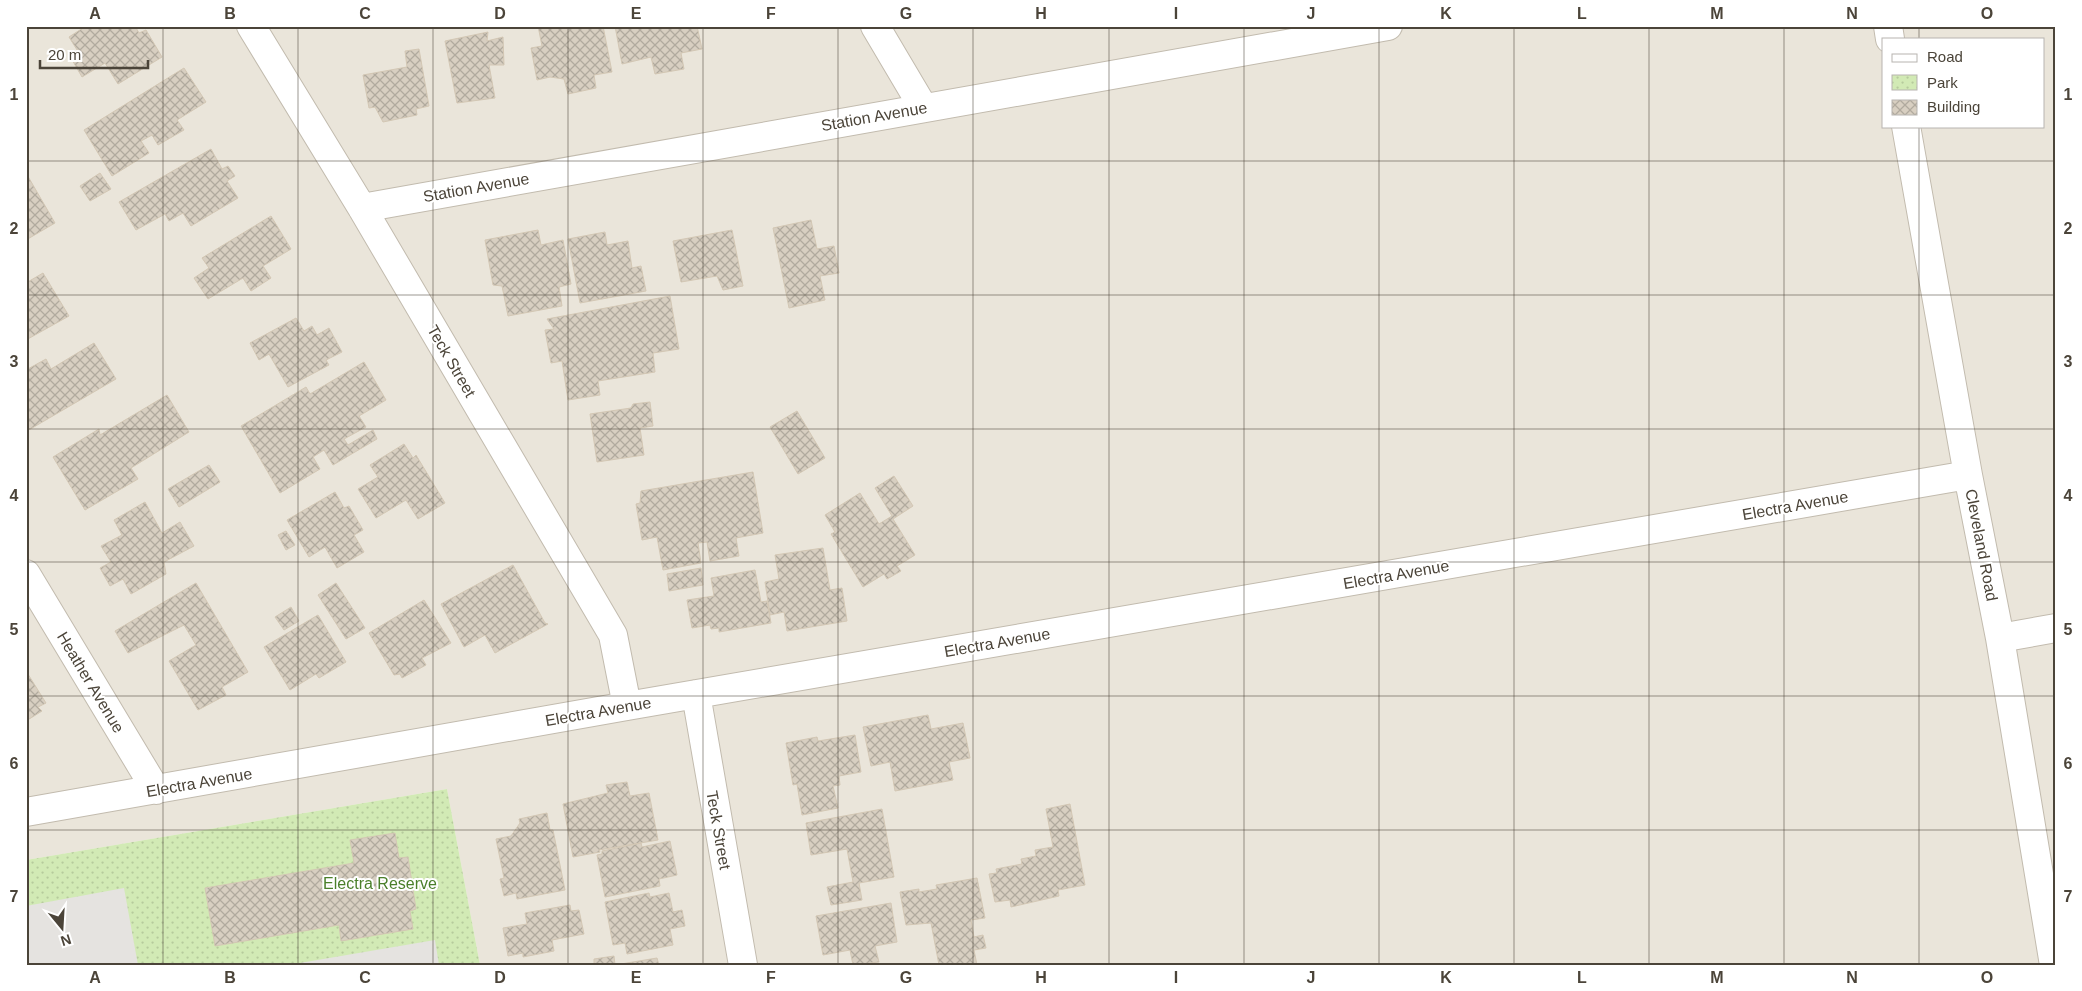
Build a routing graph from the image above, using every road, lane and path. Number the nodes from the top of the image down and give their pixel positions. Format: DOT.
graph roads {
  1 [pos="251,26"];
  2 [pos="875,26"];
  3 [pos="1388,26"];
  4 [pos="1350,30"];
  5 [pos="923,107"];
  6 [pos="1906,128"];
  7 [pos="362,208"];
  8 [pos="1968,475"];
  9 [pos="26,574"];
  10 [pos="2056,628"];
  11 [pos="2000,638"];
  12 [pos="696,694"];
  13 [pos="627,706"];
  14 [pos="156,790"];
  15 [pos="26,812"];
  16 [pos="743,965"];
  17 [pos="2054,965"];
  1 -- 7 [label="street, Teck Street"];
  2 -- 5 [label="street"];
  3 -- 4 [label="street, Station Avenue"];
  4 -- 5 [label="street, Station Avenue"];
  5 -- 7 [label="street, Station Avenue"];
  6 -- 8 [label="street, Cleveland Road"];
  7 -- 13 [label="street, Teck Street"];
  8 -- 11 [label="street, Cleveland Road"];
  8 -- 12 [label="street, Electra Avenue"];
  9 -- 14 [label="street, Heather Avenue"];
  10 -- 11 [label="street"];
  11 -- 17 [label="street, Cleveland Road"];
  12 -- 13 [label="street, Electra Avenue"];
  12 -- 16 [label="street, Teck Street"];
  13 -- 14 [label="street, Electra Avenue"];
  14 -- 15 [label="street, Electra Avenue"];
}
